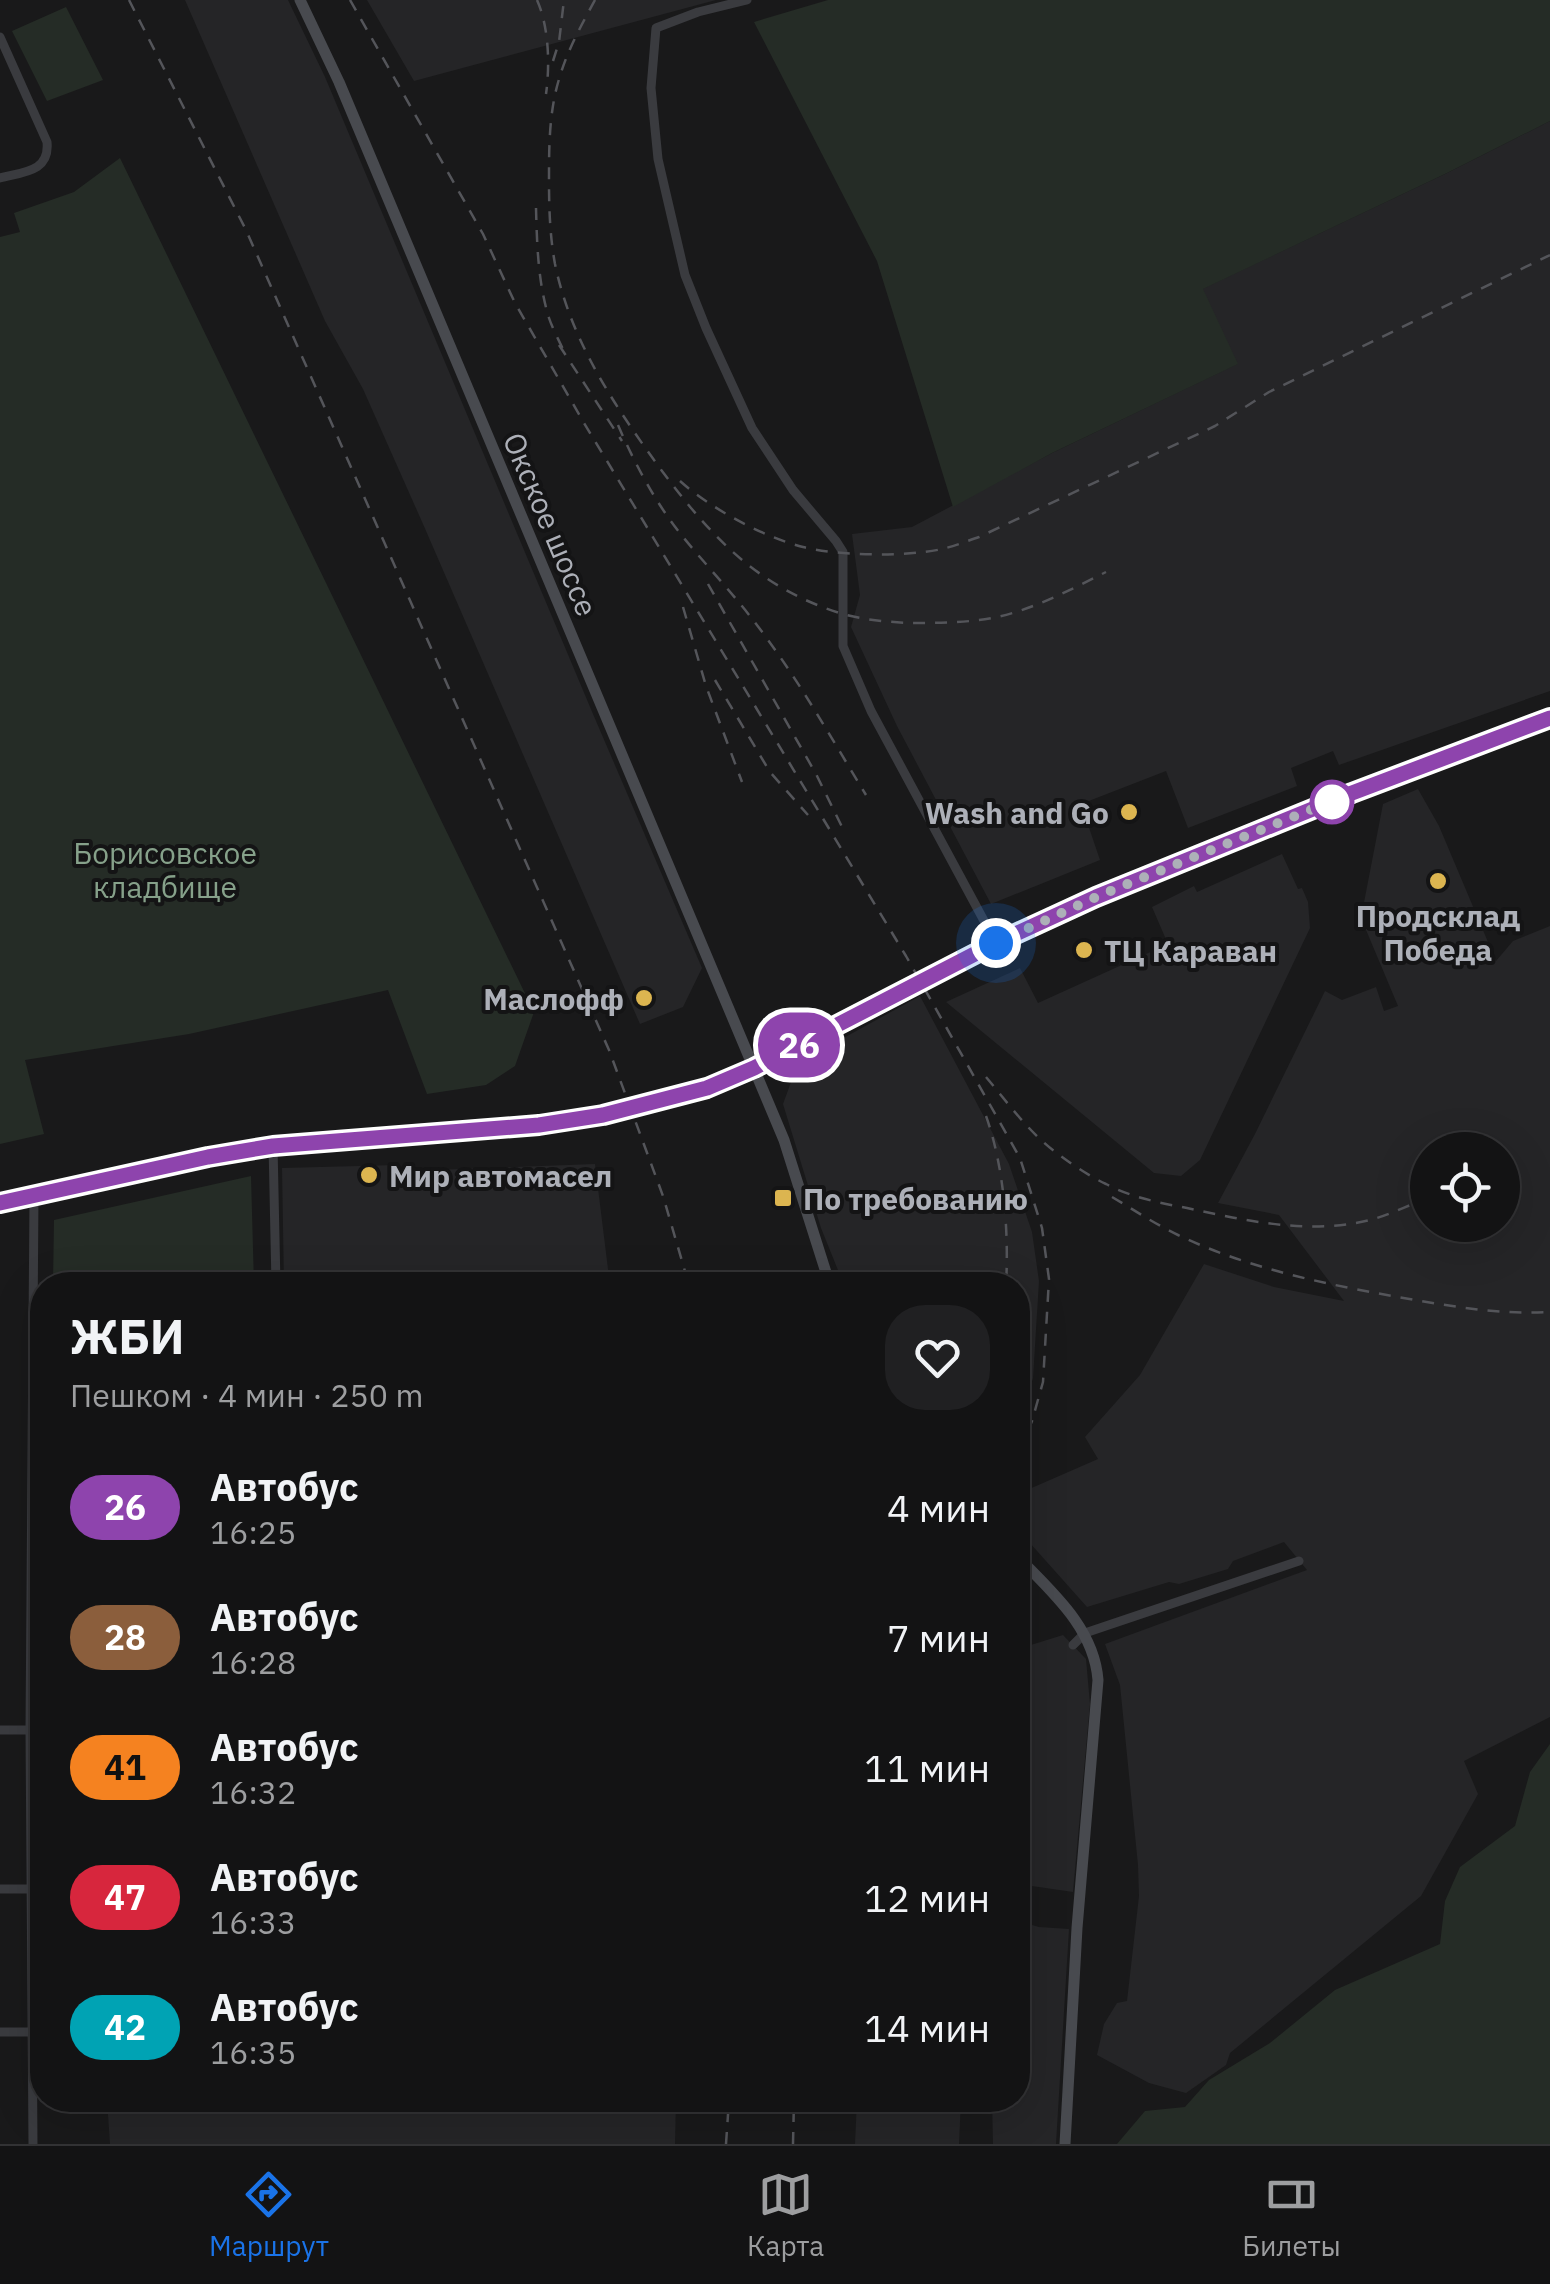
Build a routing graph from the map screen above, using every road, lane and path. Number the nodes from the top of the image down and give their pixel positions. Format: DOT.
graph roads {
  1 [pos="300,0"];
  2 [pos="747,0"];
  3 [pos="0,37"];
  4 [pos="0,178"];
  5 [pos="1550,718"];
  6 [pos="996,943"];
  7 [pos="754,1068"];
  8 [pos="273,1146"];
  9 [pos="34,1195"];
  10 [pos="0,1202"];
  11 [pos="33,1272"];
  12 [pos="276,1272"];
  13 [pos="826,1272"];
  14 [pos="1299,1560"];
  15 [pos="1030,1569"];
  16 [pos="1085,1633"];
  17 [pos="1072,1645"];
  18 [pos="0,1730"];
  19 [pos="30,1730"];
  20 [pos="0,1889"];
  21 [pos="30,1889"];
  22 [pos="0,2032"];
  23 [pos="30,2032"];
  24 [pos="32,2112"];
  25 [pos="32,2144"];
  26 [pos="1064,2144"];
  1 -- 7 [label="main road, Окское шоссе"];
  2 -- 6 [label="street"];
  3 -- 4 [label="street"];
  5 -- 6 [label="main road"];
  6 -- 7 [label="main road"];
  7 -- 8 [label="main road, bridge"];
  7 -- 13 [label="main road, Окское шоссе"];
  8 -- 9 [label="main road"];
  8 -- 12 [label="street"];
  9 -- 10 [label="main road"];
  9 -- 11 [label="street"];
  14 -- 16 [label="street"];
  15 -- 16 [label="main road"];
  16 -- 17 [label="street"];
  16 -- 26 [label="main road"];
  18 -- 19 [label="street"];
  19 -- 21 [label="street"];
  20 -- 21 [label="street"];
  22 -- 23 [label="street"];
  24 -- 25 [label="street"];
}
